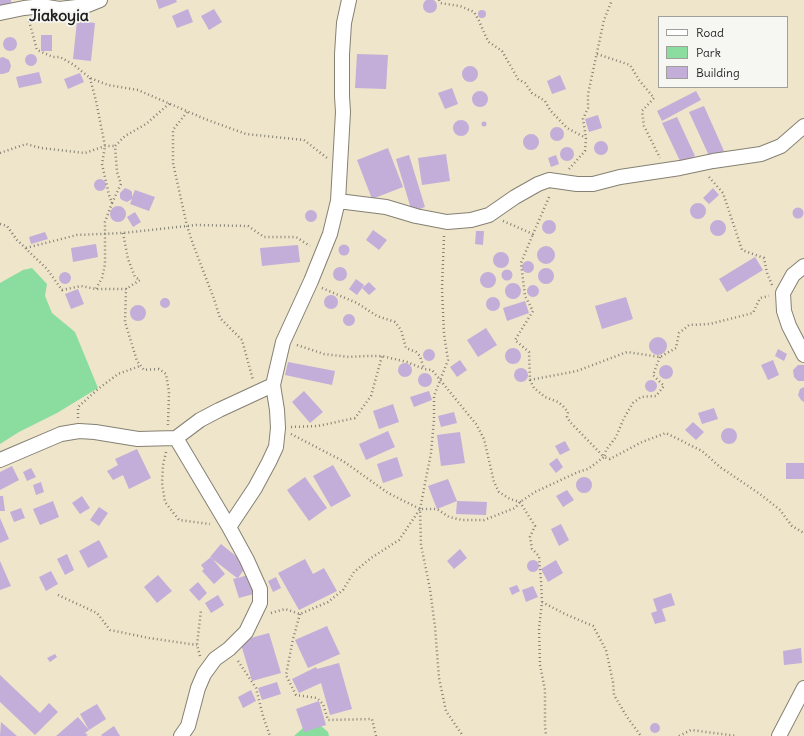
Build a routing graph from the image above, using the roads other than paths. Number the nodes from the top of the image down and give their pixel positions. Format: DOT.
graph roads {
  1 [pos="100,0"];
  2 [pos="349,0"];
  3 [pos="0,12"];
  4 [pos="804,126"];
  5 [pos="338,201"];
  6 [pos="804,266"];
  7 [pos="804,355"];
  8 [pos="273,385"];
  9 [pos="172,438"];
  10 [pos="0,460"];
  11 [pos="229,527"];
  12 [pos="804,688"];
  13 [pos="181,736"];
  14 [pos="779,736"];
  1 -- 3 [label="street"];
  2 -- 5 [label="street"];
  4 -- 5 [label="street"];
  5 -- 8 [label="street"];
  6 -- 7 [label="street"];
  8 -- 9 [label="street"];
  8 -- 11 [label="street"];
  9 -- 10 [label="street"];
  9 -- 11 [label="street"];
  11 -- 13 [label="street"];
  12 -- 14 [label="street"];
}
